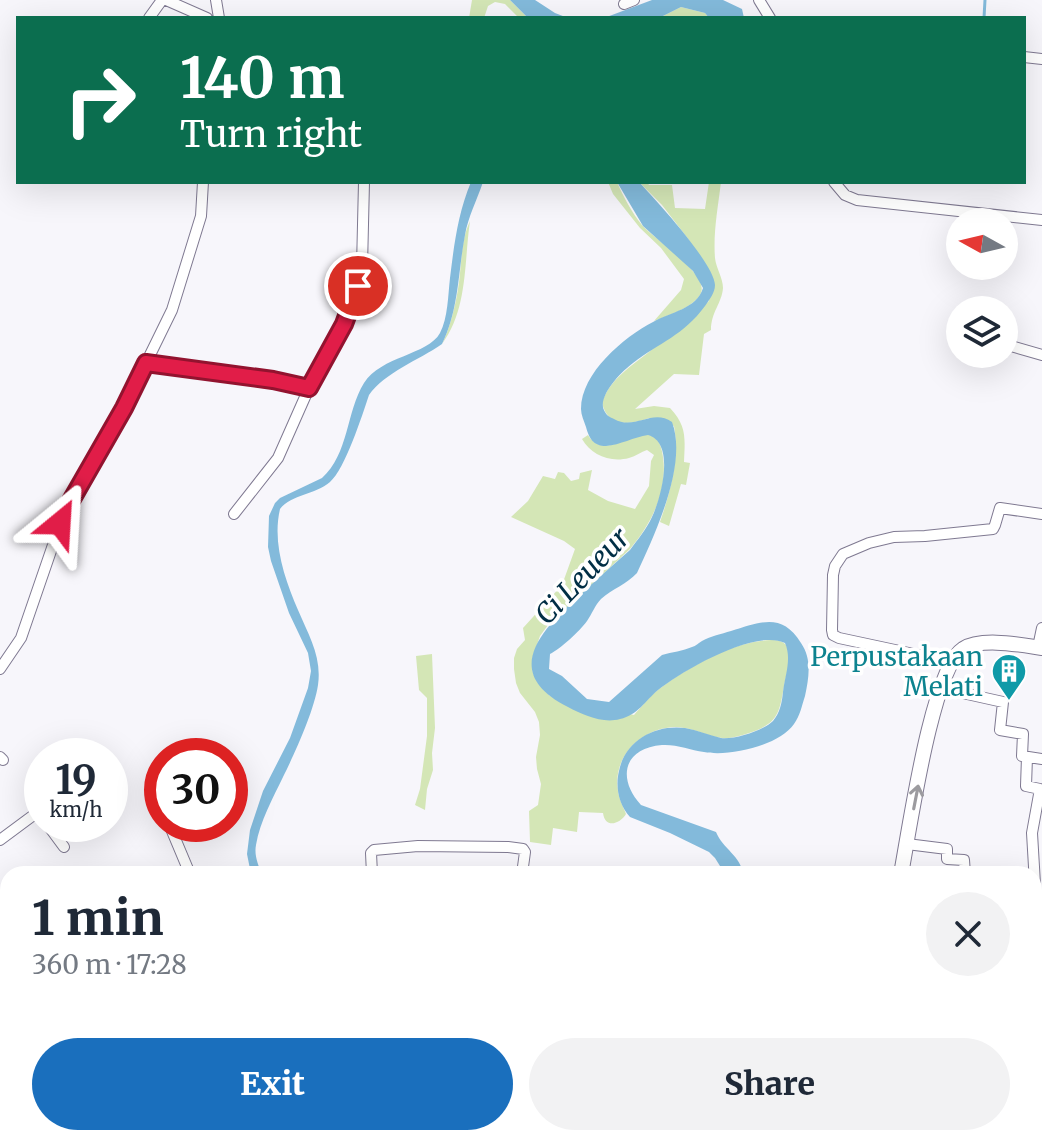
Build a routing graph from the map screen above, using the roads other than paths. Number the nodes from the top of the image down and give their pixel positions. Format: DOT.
graph roads {
  1 [pos="164,0"];
  2 [pos="151,16"];
  3 [pos="202,16"];
  4 [pos="203,184"];
  5 [pos="364,184"];
  6 [pos="836,184"];
  7 [pos="1042,220"];
  8 [pos="1018,348"];
  9 [pos="1042,355"];
  10 [pos="146,363"];
  11 [pos="309,388"];
  12 [pos="234,514"];
  13 [pos="1042,514"];
  14 [pos="1042,628"];
  15 [pos="1040,648"];
  16 [pos="951,662"];
  17 [pos="0,669"];
  18 [pos="940,688"];
  19 [pos="1027,757"];
  20 [pos="1042,759"];
  21 [pos="1039,810"];
  22 [pos="24,822"];
  23 [pos="0,840"];
  24 [pos="60,842"];
  25 [pos="177,842"];
  26 [pos="907,844"];
  27 [pos="64,847"];
  28 [pos="187,866"];
  29 [pos="372,866"];
  30 [pos="523,866"];
  31 [pos="903,866"];
  32 [pos="964,866"];
  33 [pos="1035,866"];
  1 -- 2 [label="street"];
  1 -- 3 [label="street"];
  4 -- 10 [label="street"];
  5 -- 11 [label="street"];
  6 -- 7 [label="street"];
  8 -- 9 [label="street"];
  10 -- 11 [label="street"];
  10 -- 17 [label="street"];
  11 -- 12 [label="street"];
  13 -- 16 [label="street"];
  14 -- 15 [label="street"];
  15 -- 16 [label="main road"];
  16 -- 18 [label="main road"];
  18 -- 19 [label="street"];
  26 -- 18 [label="main road, one-way"];
  19 -- 20 [label="street"];
  19 -- 21 [label="street"];
  21 -- 33 [label="street"];
  22 -- 23 [label="street"];
  24 -- 27 [label="street"];
  25 -- 28 [label="street"];
  26 -- 31 [label="main road"];
  26 -- 32 [label="street"];
  29 -- 30 [label="street"];
}
